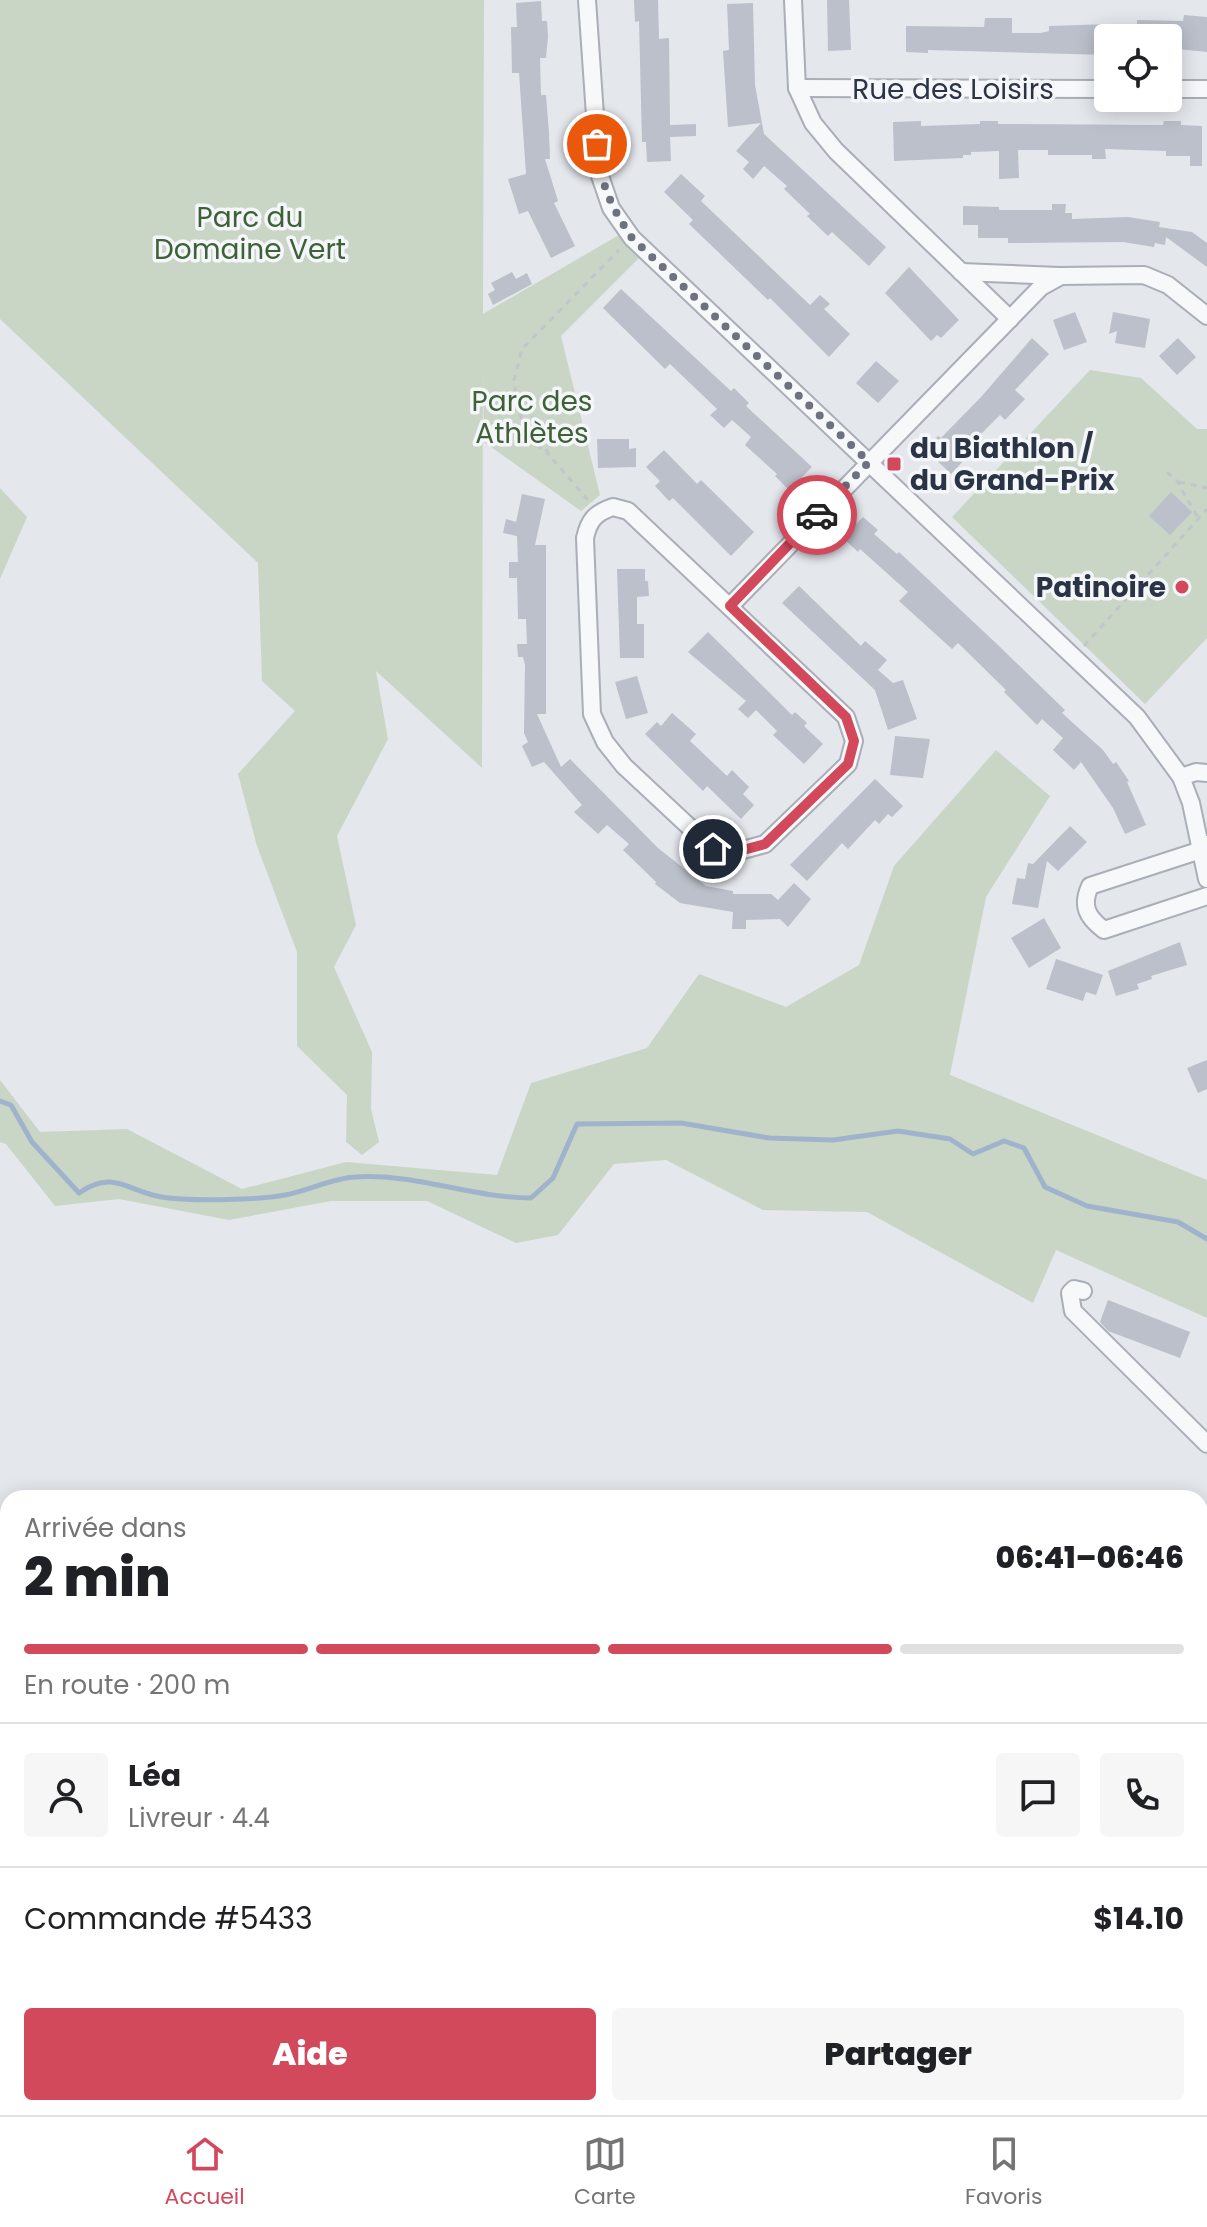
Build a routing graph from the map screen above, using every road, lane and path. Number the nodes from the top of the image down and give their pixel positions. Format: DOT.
graph roads {
  1 [pos="587,0"];
  2 [pos="793,0"];
  3 [pos="797,88"];
  4 [pos="1094,89"];
  5 [pos="1182,89"];
  6 [pos="1207,89"];
  7 [pos="632,238"];
  8 [pos="961,272"];
  9 [pos="1061,276"];
  10 [pos="1207,316"];
  11 [pos="1010,319"];
  12 [pos="517,402"];
  13 [pos="549,455"];
  14 [pos="869,462"];
  15 [pos="1167,472"];
  16 [pos="1177,481"];
  17 [pos="1207,488"];
  18 [pos="1207,509"];
  19 [pos="599,512"];
  20 [pos="1198,518"];
  21 [pos="730,606"];
  22 [pos="1073,657"];
  23 [pos="1207,773"];
  24 [pos="1181,777"];
  25 [pos="1204,847"];
  26 [pos="1207,879"];
  27 [pos="1207,896"];
  28 [pos="1083,1291"];
  29 [pos="1207,1444"];
  1 -- 7 [label="street"];
  2 -- 3 [label="street"];
  3 -- 4 [label="street, Rue des Loisirs"];
  3 -- 8 [label="street"];
  5 -- 6 [label="street"];
  7 -- 12 [label="path"];
  7 -- 14 [label="street"];
  8 -- 9 [label="street"];
  8 -- 11 [label="street"];
  9 -- 10 [label="street"];
  9 -- 11 [label="street"];
  11 -- 14 [label="street"];
  12 -- 13 [label="path"];
  12 -- 13 [label="path"];
  13 -- 19 [label="path"];
  14 -- 21 [label="street"];
  14 -- 22 [label="street"];
  15 -- 16 [label="path"];
  16 -- 17 [label="path"];
  16 -- 20 [label="path"];
  18 -- 20 [label="path"];
  19 -- 21 [label="street"];
  19 -- 21 [label="street"];
  20 -- 22 [label="path"];
  22 -- 24 [label="street"];
  23 -- 24 [label="street"];
  24 -- 25 [label="street"];
  25 -- 26 [label="street"];
  25 -- 27 [label="street"];
  28 -- 29 [label="street"];
}
